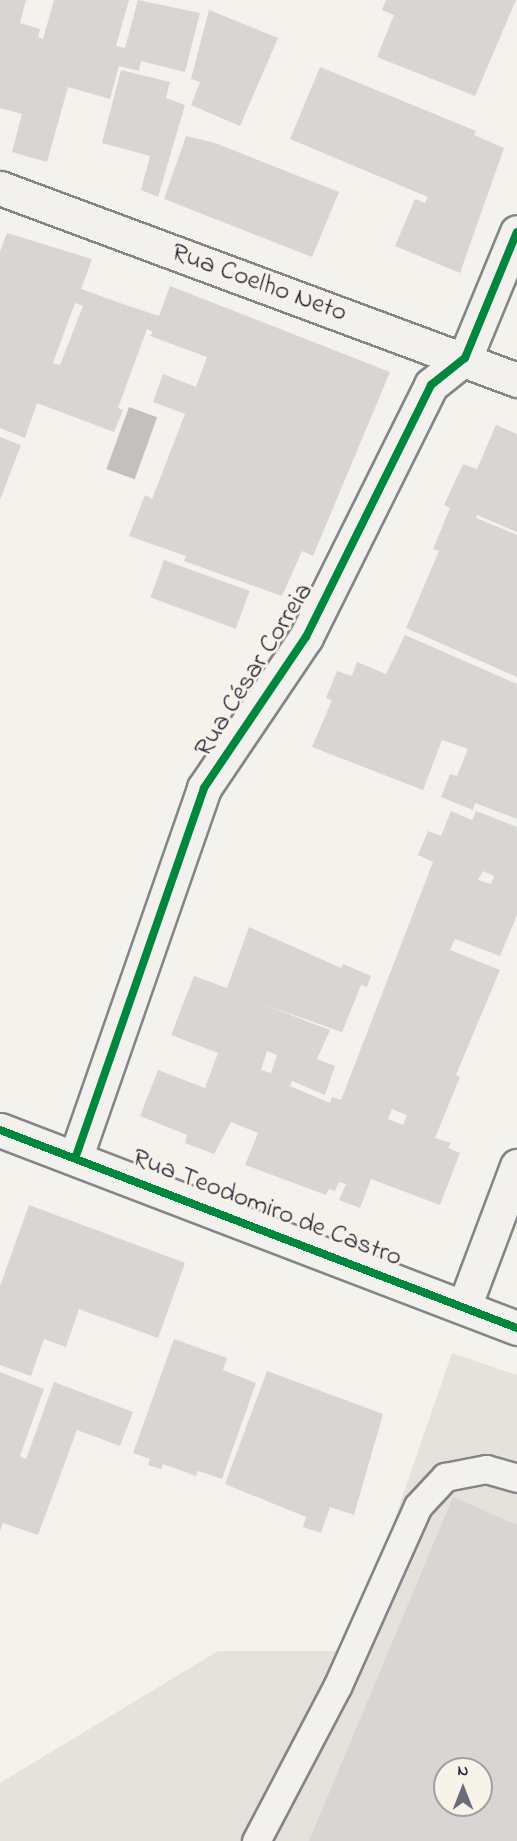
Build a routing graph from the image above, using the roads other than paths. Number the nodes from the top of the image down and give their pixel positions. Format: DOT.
graph roads {
  1 [pos="0,188"];
  2 [pos="517,232"];
  3 [pos="465,358"];
  4 [pos="517,380"];
  5 [pos="0,1130"];
  6 [pos="76,1156"];
  7 [pos="517,1166"];
  8 [pos="464,1307"];
  9 [pos="517,1328"];
  10 [pos="517,1478"];
  11 [pos="256,1841"];
  1 -- 3 [label="street, Rua Coelho Neto"];
  2 -- 3 [label="street, Rua César Correia"];
  3 -- 4 [label="street, Rua Coelho Neto"];
  3 -- 6 [label="street, Rua César Correia"];
  5 -- 6 [label="street, Rua Teodomiro de Castro"];
  6 -- 8 [label="street, Rua Teodomiro de Castro"];
  7 -- 8 [label="street"];
  8 -- 9 [label="street, Rua Teodomiro de Castro"];
  10 -- 11 [label="lane"];
}
